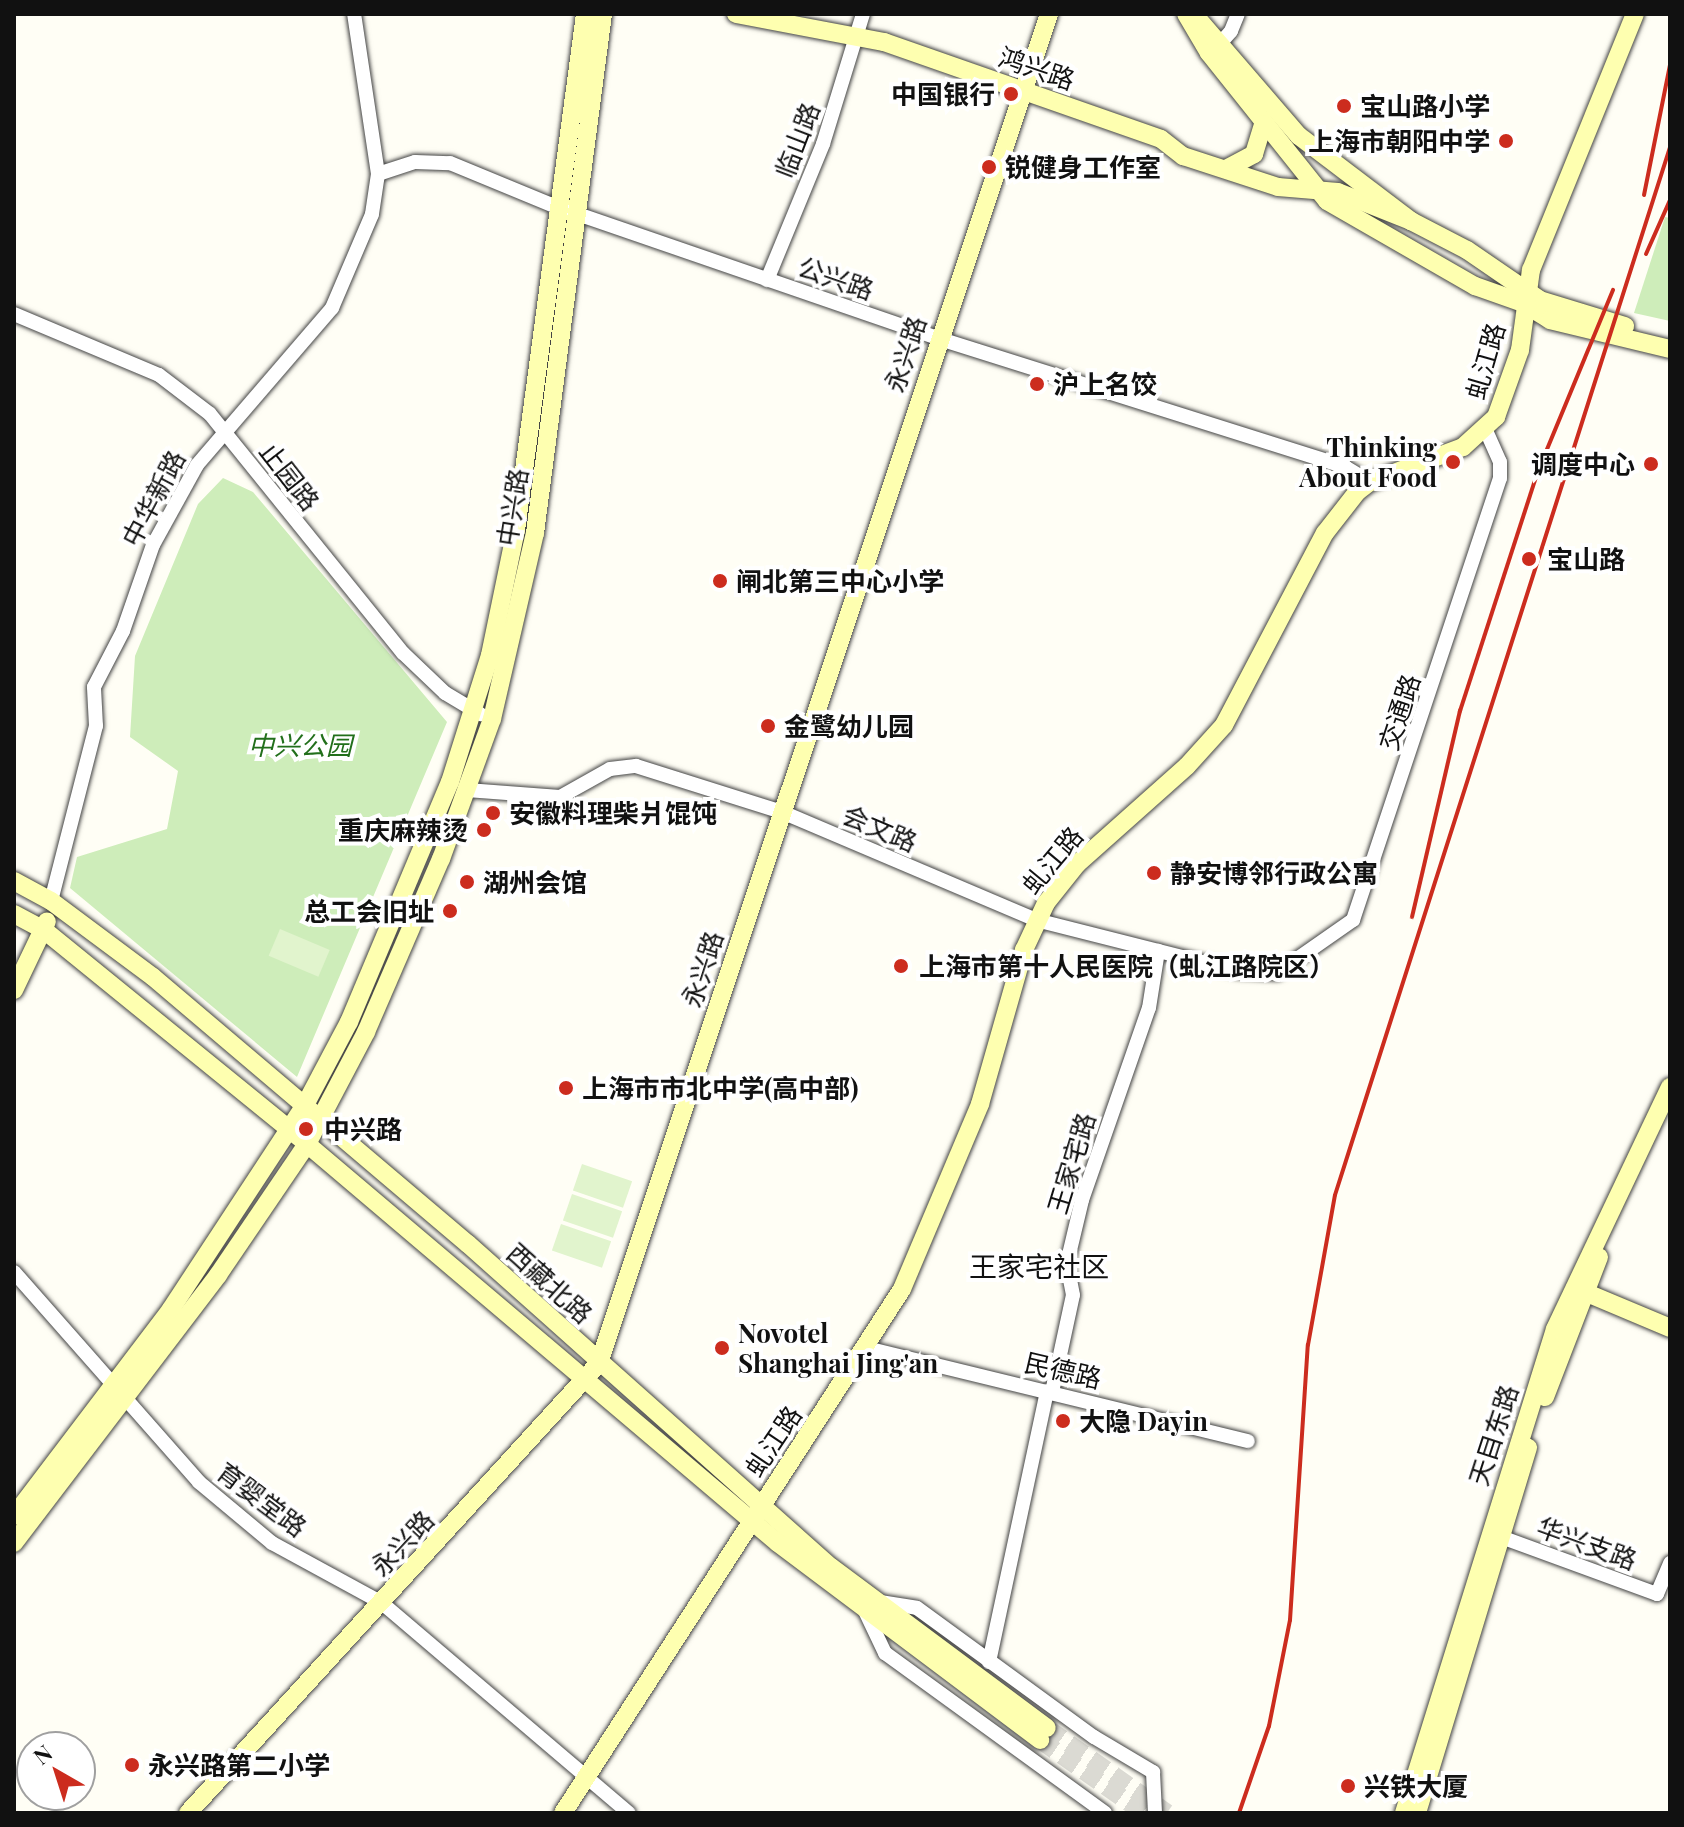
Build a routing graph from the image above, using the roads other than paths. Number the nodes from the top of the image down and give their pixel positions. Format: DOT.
graph roads {
  1 [pos="354,14"];
  2 [pos="585,14"];
  3 [pos="603,14"];
  4 [pos="736,14"];
  5 [pos="863,14"];
  6 [pos="1049,14"];
  7 [pos="1186,14"];
  8 [pos="1195,14"];
  9 [pos="1238,14"];
  10 [pos="1635,14"];
  11 [pos="856,35"];
  12 [pos="1216,48"];
  13 [pos="1021,90"];
  14 [pos="1263,124"];
  15 [pos="1328,158"];
  16 [pos="1226,169"];
  17 [pos="378,174"];
  18 [pos="1313,189"];
  19 [pos="565,210"];
  20 [pos="1411,221"];
  21 [pos="767,280"];
  22 [pos="1524,296"];
  23 [pos="14,314"];
  24 [pos="937,338"];
  25 [pos="1670,340"];
  26 [pos="1670,349"];
  27 [pos="1486,430"];
  28 [pos="227,432"];
  29 [pos="1370,482"];
  30 [pos="483,716"];
  31 [pos="467,790"];
  32 [pos="782,812"];
  33 [pos="14,881"];
  34 [pos="51,901"];
  35 [pos="14,914"];
  36 [pos="1036,920"];
  37 [pos="44,930"];
  38 [pos="1158,951"];
  39 [pos="1277,973"];
  40 [pos="14,990"];
  41 [pos="1670,1087"];
  42 [pos="305,1105"];
  43 [pos="1670,1115"];
  44 [pos="322,1119"];
  45 [pos="291,1130"];
  46 [pos="307,1144"];
  47 [pos="14,1272"];
  48 [pos="1578,1289"];
  49 [pos="1670,1328"];
  50 [pos="866,1348"];
  51 [pos="599,1363"];
  52 [pos="587,1381"];
  53 [pos="1050,1392"];
  54 [pos="117,1393"];
  55 [pos="1248,1441"];
  56 [pos="762,1505"];
  57 [pos="14,1516"];
  58 [pos="751,1521"];
  59 [pos="1501,1537"];
  60 [pos="14,1543"];
  61 [pos="1670,1563"];
  62 [pos="382,1603"];
  63 [pos="868,1606"];
  64 [pos="989,1662"];
  65 [pos="1044,1734"];
  66 [pos="586,1777"];
  67 [pos="188,1813"];
  68 [pos="563,1813"];
  69 [pos="629,1813"];
  70 [pos="1105,1813"];
  71 [pos="1155,1813"];
  72 [pos="1404,1813"];
  73 [pos="1417,1813"];
  1 -- 17 [label="street, 中华新路"];
  2 -- 19 [label="main road, 中兴路"];
  3 -- 19 [label="main road, 中兴路"];
  4 -- 11 [label="main road, 鸿兴路"];
  5 -- 11 [label="street, 临山路"];
  6 -- 13 [label="main road, 永兴路"];
  7 -- 12 [label="main road"];
  8 -- 12 [label="main road"];
  9 -- 12 [label="street"];
  10 -- 22 [label="main road, 虬江路"];
  11 -- 13 [label="main road, 鸿兴路"];
  11 -- 21 [label="street, 临山路"];
  12 -- 14 [label="main road"];
  12 -- 15 [label="main road"];
  13 -- 16 [label="main road, 鸿兴路"];
  13 -- 24 [label="main road, 永兴路"];
  14 -- 16 [label="main road"];
  14 -- 18 [label="main road"];
  15 -- 18 [label="main road"];
  15 -- 20 [label="main road"];
  16 -- 18 [label="main road, 鸿兴路"];
  17 -- 19 [label="street, 公兴路"];
  17 -- 28 [label="street, 中华新路"];
  18 -- 20 [label="main road, 鸿兴路"];
  18 -- 22 [label="main road"];
  19 -- 21 [label="street, 公兴路"];
  19 -- 30 [label="main road, 中兴路"];
  20 -- 22 [label="main road"];
  21 -- 24 [label="street, 公兴路"];
  22 -- 25 [label="main road"];
  22 -- 26 [label="main road"];
  22 -- 27 [label="main road, 虬江路"];
  23 -- 28 [label="street, 止园路"];
  24 -- 29 [label="street, 公兴路"];
  24 -- 32 [label="main road, 永兴路"];
  27 -- 29 [label="main road, 虬江路"];
  27 -- 39 [label="street, 交通路"];
  28 -- 30 [label="street, 止园路"];
  28 -- 34 [label="street, 中华新路"];
  29 -- 36 [label="main road, 虬江路"];
  30 -- 31 [label="main road, 中兴路"];
  30 -- 42 [label="main road, 中兴路"];
  31 -- 32 [label="street, 会文路"];
  31 -- 44 [label="main road, 中兴路"];
  32 -- 36 [label="street, 会文路"];
  32 -- 51 [label="main road, 永兴路"];
  33 -- 34 [label="main road, 西藏北路"];
  34 -- 37 [label="main road, 中华新路"];
  34 -- 42 [label="main road, 西藏北路"];
  35 -- 37 [label="main road, 西藏北路"];
  36 -- 38 [label="street, 会文路"];
  36 -- 50 [label="main road, 虬江路"];
  37 -- 40 [label="main road, 中华新路"];
  37 -- 45 [label="main road, 西藏北路"];
  38 -- 39 [label="street, 会文路"];
  38 -- 53 [label="street, 王家宅路"];
  41 -- 48 [label="main road, 天目东路"];
  42 -- 44 [label="main road, 西藏北路"];
  42 -- 45 [label="main road, 中兴路"];
  43 -- 48 [label="main road, 天目东路"];
  44 -- 46 [label="main road, 中兴路"];
  44 -- 51 [label="main road, 西藏北路"];
  45 -- 46 [label="main road, 西藏北路"];
  45 -- 54 [label="main road, 中兴路"];
  46 -- 52 [label="main road, 西藏北路"];
  46 -- 54 [label="main road, 中兴路"];
  47 -- 54 [label="street, 育婴堂路"];
  48 -- 49 [label="main road"];
  48 -- 59 [label="main road, 天目东路"];
  48 -- 72 [label="main road, 天目东路"];
  50 -- 53 [label="street, 民德路"];
  50 -- 56 [label="main road, 虬江路"];
  51 -- 52 [label="main road, 永兴路"];
  51 -- 56 [label="main road, 西藏北路"];
  52 -- 58 [label="main road, 西藏北路"];
  52 -- 62 [label="main road, 永兴路"];
  53 -- 55 [label="street, 民德路"];
  53 -- 64 [label="street, 王家宅路"];
  54 -- 57 [label="main road, 中兴路"];
  54 -- 60 [label="main road, 中兴路"];
  54 -- 62 [label="street, 育婴堂路"];
  56 -- 58 [label="main road, 虬江路"];
  56 -- 63 [label="main road, 西藏北路"];
  58 -- 63 [label="main road, 西藏北路"];
  58 -- 66 [label="main road, 虬江路"];
  59 -- 61 [label="street, 华兴支路"];
  59 -- 73 [label="main road, 天目东路"];
  62 -- 66 [label="street, 育婴堂路"];
  62 -- 67 [label="main road, 永兴路"];
  63 -- 64 [label="street"];
  63 -- 65 [label="main road, 西藏北路"];
  63 -- 70 [label="street"];
  64 -- 71 [label="street"];
  66 -- 68 [label="main road, 虬江路"];
  66 -- 69 [label="street, 育婴堂路"];
}
